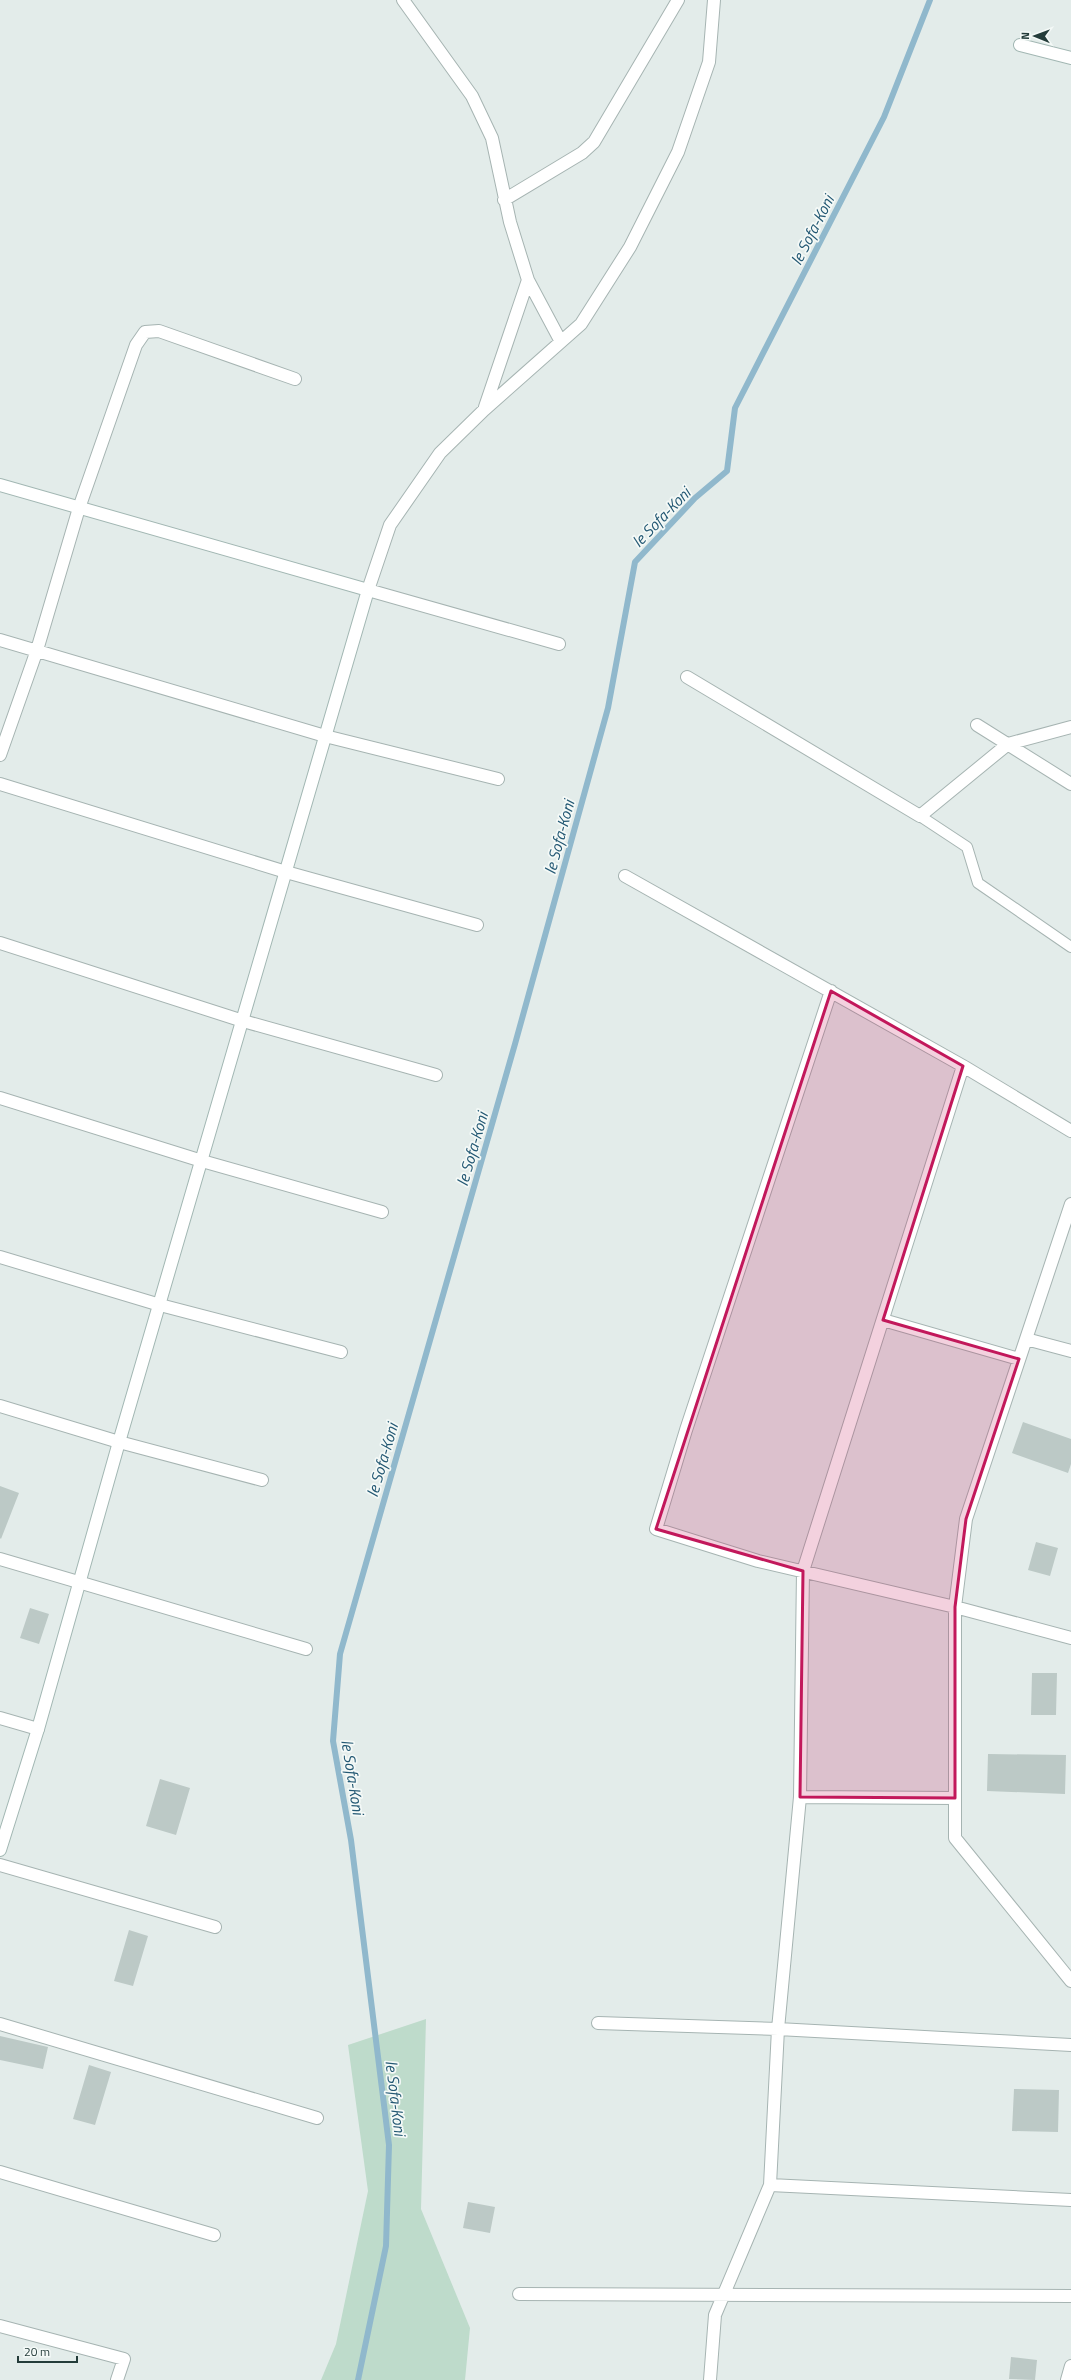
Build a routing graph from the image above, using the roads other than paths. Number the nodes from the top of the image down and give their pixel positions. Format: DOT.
graph roads {
  1 [pos="403,0"];
  2 [pos="678,0"];
  3 [pos="714,0"];
  4 [pos="1020,46"];
  5 [pos="1071,58"];
  6 [pos="504,200"];
  7 [pos="528,280"];
  8 [pos="560,340"];
  9 [pos="295,379"];
  10 [pos="484,410"];
  11 [pos="0,485"];
  12 [pos="79,508"];
  13 [pos="368,590"];
  14 [pos="0,640"];
  15 [pos="559,644"];
  16 [pos="36,650"];
  17 [pos="687,677"];
  18 [pos="977,725"];
  19 [pos="1071,727"];
  20 [pos="325,736"];
  21 [pos="1008,744"];
  22 [pos="0,755"];
  23 [pos="498,779"];
  24 [pos="0,784"];
  25 [pos="1071,784"];
  26 [pos="920,816"];
  27 [pos="286,872"];
  28 [pos="625,876"];
  29 [pos="477,925"];
  30 [pos="0,943"];
  31 [pos="1071,947"];
  32 [pos="832,991"];
  33 [pos="243,1021"];
  34 [pos="963,1066"];
  35 [pos="436,1075"];
  36 [pos="0,1098"];
  37 [pos="1071,1131"];
  38 [pos="202,1161"];
  39 [pos="1071,1204"];
  40 [pos="382,1212"];
  41 [pos="0,1257"];
  42 [pos="160,1305"];
  43 [pos="883,1320"];
  44 [pos="1026,1339"];
  45 [pos="1071,1351"];
  46 [pos="341,1352"];
  47 [pos="1019,1359"];
  48 [pos="0,1406"];
  49 [pos="119,1442"];
  50 [pos="262,1480"];
  51 [pos="0,1559"];
  52 [pos="803,1571"];
  53 [pos="79,1581"];
  54 [pos="955,1607"];
  55 [pos="1071,1638"];
  56 [pos="306,1650"];
  57 [pos="0,1718"];
  58 [pos="38,1729"];
  59 [pos="800,1797"];
  60 [pos="955,1798"];
  61 [pos="0,1850"];
  62 [pos="0,1865"];
  63 [pos="216,1927"];
  64 [pos="1071,1981"];
  65 [pos="598,2023"];
  66 [pos="0,2024"];
  67 [pos="778,2029"];
  68 [pos="1071,2045"];
  69 [pos="317,2118"];
  70 [pos="0,2172"];
  71 [pos="770,2185"];
  72 [pos="1071,2200"];
  73 [pos="214,2235"];
  74 [pos="519,2294"];
  75 [pos="724,2295"];
  76 [pos="1071,2296"];
  77 [pos="0,2326"];
  78 [pos="1071,2366"];
  79 [pos="117,2380"];
  80 [pos="710,2380"];
  81 [pos="1067,2380"];
  1 -- 6 [label="street"];
  2 -- 6 [label="street"];
  3 -- 8 [label="street"];
  4 -- 5 [label="street"];
  6 -- 7 [label="street"];
  7 -- 8 [label="street"];
  7 -- 10 [label="street"];
  8 -- 10 [label="street"];
  9 -- 12 [label="street"];
  10 -- 13 [label="street"];
  11 -- 12 [label="street"];
  12 -- 13 [label="street"];
  12 -- 16 [label="street"];
  13 -- 15 [label="street"];
  13 -- 20 [label="street"];
  14 -- 16 [label="street"];
  16 -- 20 [label="street"];
  16 -- 22 [label="street"];
  17 -- 26 [label="street"];
  18 -- 21 [label="street"];
  19 -- 21 [label="street"];
  20 -- 23 [label="street"];
  20 -- 27 [label="street"];
  21 -- 25 [label="street"];
  21 -- 26 [label="street"];
  24 -- 27 [label="street"];
  26 -- 31 [label="lane"];
  27 -- 29 [label="street"];
  27 -- 33 [label="street"];
  28 -- 32 [label="street"];
  30 -- 33 [label="street"];
  32 -- 34 [label="street"];
  32 -- 52 [label="street"];
  33 -- 35 [label="street"];
  33 -- 38 [label="street"];
  34 -- 37 [label="street"];
  34 -- 43 [label="street"];
  36 -- 38 [label="street"];
  38 -- 40 [label="street"];
  38 -- 42 [label="street"];
  39 -- 44 [label="street"];
  41 -- 42 [label="street"];
  42 -- 46 [label="street"];
  42 -- 49 [label="street"];
  43 -- 47 [label="street"];
  43 -- 52 [label="street"];
  44 -- 45 [label="street"];
  44 -- 47 [label="street"];
  47 -- 54 [label="street"];
  48 -- 49 [label="street"];
  49 -- 50 [label="street"];
  49 -- 53 [label="street"];
  51 -- 53 [label="street"];
  52 -- 54 [label="street"];
  52 -- 59 [label="street"];
  53 -- 56 [label="street"];
  53 -- 58 [label="street"];
  54 -- 55 [label="street"];
  54 -- 60 [label="street"];
  57 -- 58 [label="street"];
  58 -- 61 [label="street"];
  59 -- 60 [label="street"];
  59 -- 67 [label="street"];
  60 -- 64 [label="street"];
  62 -- 63 [label="street"];
  65 -- 67 [label="street"];
  66 -- 69 [label="street"];
  67 -- 68 [label="street"];
  67 -- 71 [label="street"];
  70 -- 73 [label="street"];
  71 -- 72 [label="street"];
  71 -- 75 [label="street"];
  74 -- 75 [label="street"];
  75 -- 76 [label="street"];
  75 -- 80 [label="street"];
  77 -- 79 [label="street"];
  78 -- 81 [label="street"];
}
